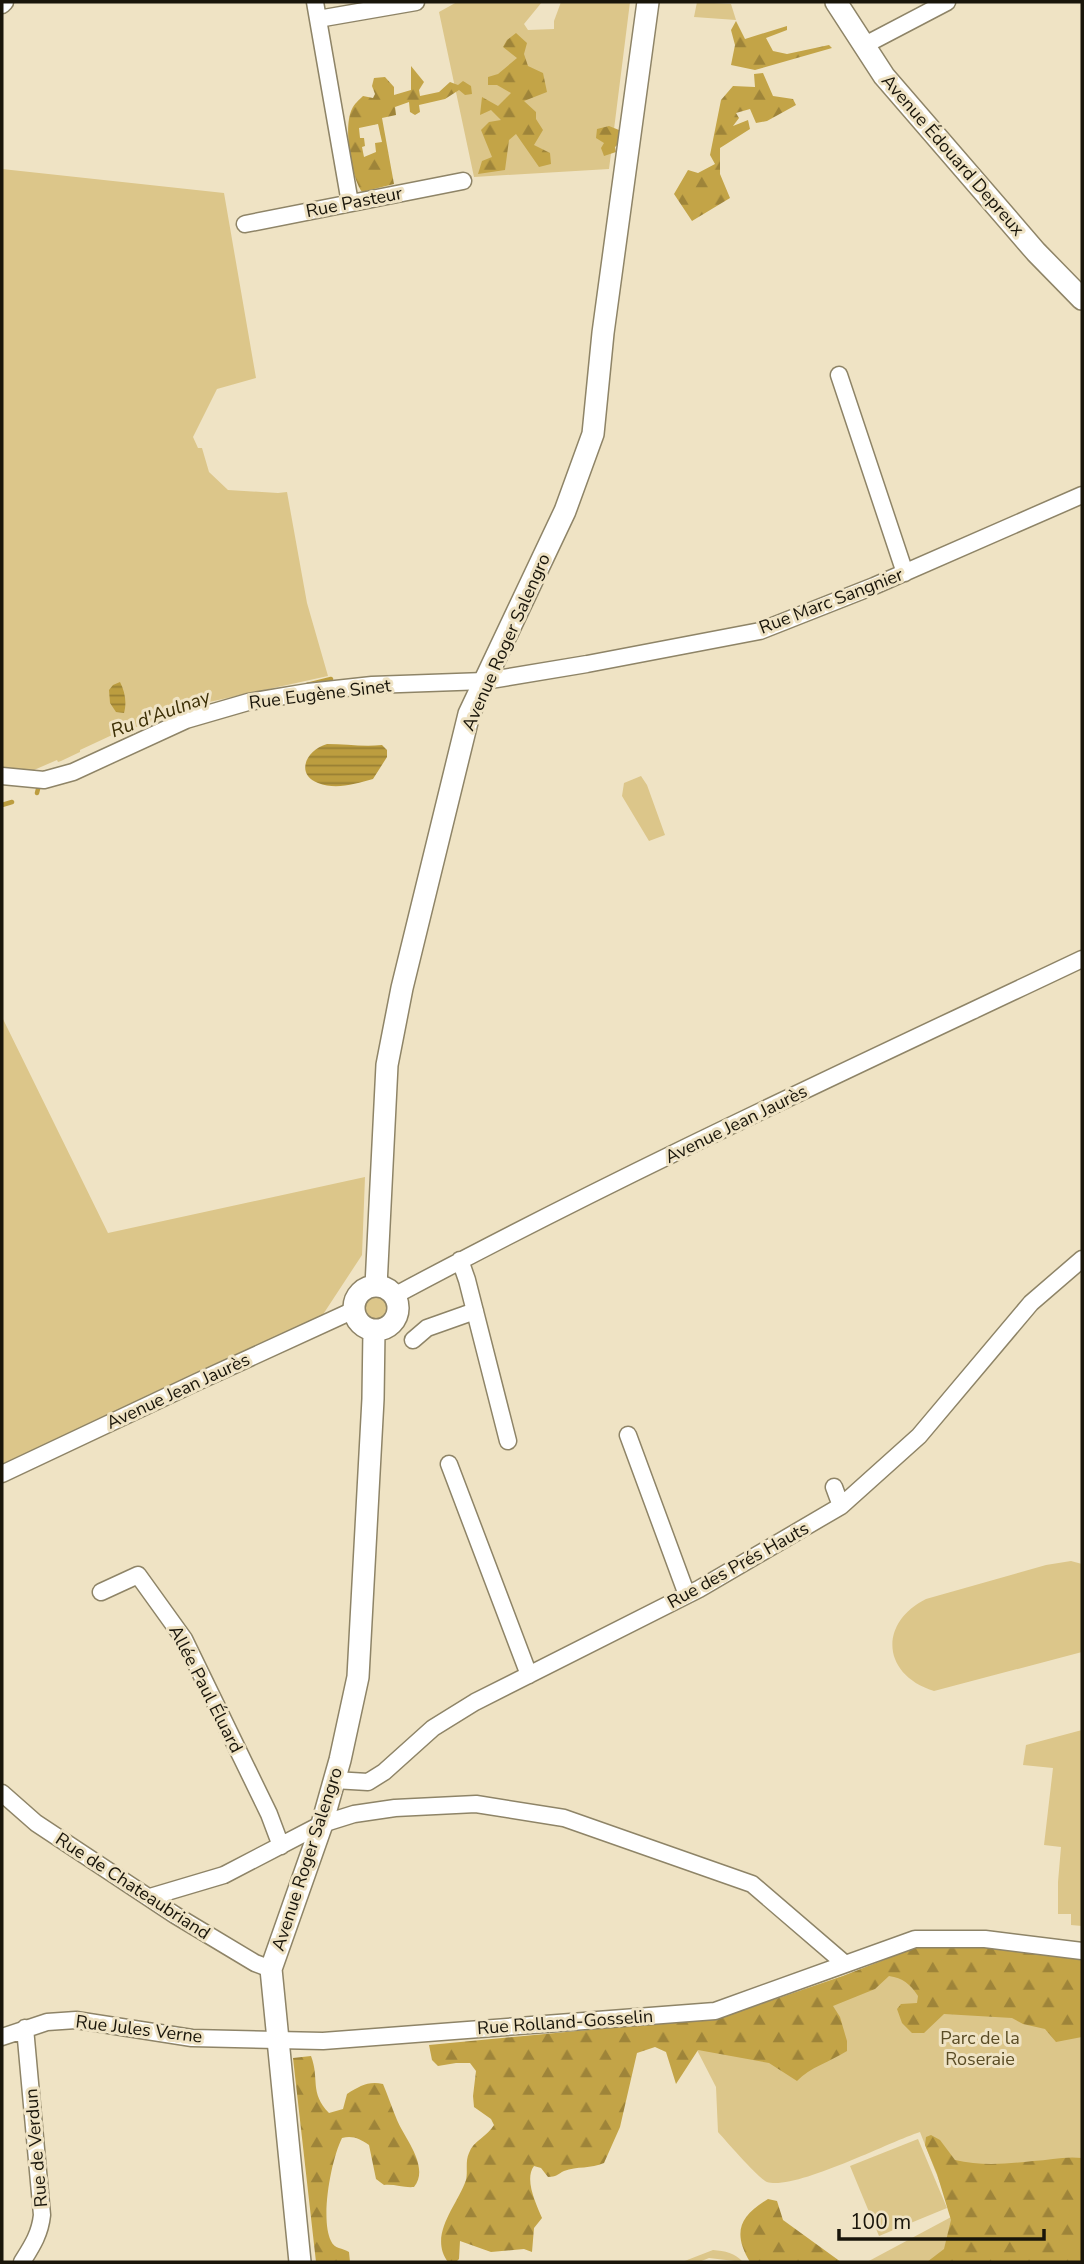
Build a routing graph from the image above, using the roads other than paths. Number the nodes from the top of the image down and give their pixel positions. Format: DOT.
graph roads {
  1 [pos="315,2"];
  2 [pos="416,2"];
  3 [pos="648,2"];
  4 [pos="836,2"];
  5 [pos="947,2"];
  6 [pos="318,19"];
  7 [pos="863,46"];
  8 [pos="463,181"];
  9 [pos="350,202"];
  10 [pos="245,224"];
  11 [pos="1082,298"];
  12 [pos="839,375"];
  13 [pos="1082,495"];
  14 [pos="905,573"];
  15 [pos="485,681"];
  16 [pos="2,776"];
  17 [pos="1082,959"];
  18 [pos="1082,1259"];
  19 [pos="460,1260"];
  20 [pos="385,1291"];
  21 [pos="355,1310"];
  22 [pos="475,1311"];
  23 [pos="374,1330"];
  24 [pos="413,1340"];
  25 [pos="628,1435"];
  26 [pos="508,1441"];
  27 [pos="449,1464"];
  28 [pos="2,1474"];
  29 [pos="834,1487"];
  30 [pos="841,1506"];
  31 [pos="101,1592"];
  32 [pos="687,1595"];
  33 [pos="529,1675"];
  34 [pos="334,1780"];
  35 [pos="2,1793"];
  36 [pos="322,1824"];
  37 [pos="281,1846"];
  38 [pos="150,1897"];
  39 [pos="1082,1951"];
  40 [pos="844,1963"];
  41 [pos="271,1969"];
  42 [pos="25,2028"];
  43 [pos="2,2037"];
  44 [pos="278,2039"];
  45 [pos="22,2262"];
  46 [pos="300,2262"];
  1 -- 6 [label="street"];
  2 -- 6 [label="street"];
  3 -- 15 [label="main road, Avenue Roger Salengro"];
  4 -- 7 [label="main road, Avenue Édouard Depreux"];
  5 -- 7 [label="street"];
  6 -- 9 [label="street"];
  7 -- 11 [label="main road, Avenue Édouard Depreux"];
  8 -- 9 [label="street, Rue Pasteur"];
  9 -- 10 [label="street, Rue Pasteur"];
  12 -- 14 [label="street"];
  13 -- 14 [label="street, Rue Marc Sangnier"];
  14 -- 15 [label="street, Rue Marc Sangnier"];
  15 -- 16 [label="street, Rue Eugène Sinet"];
  15 -- 20 [label="main road, Avenue Roger Salengro"];
  17 -- 19 [label="street, Avenue Jean Jaurès"];
  18 -- 30 [label="street, Rue des Prés Hauts"];
  19 -- 20 [label="street, Avenue Jean Jaurès"];
  19 -- 22 [label="street"];
  20 -- 21 [label="main road"];
  20 -- 23 [label="main road"];
  21 -- 23 [label="main road"];
  21 -- 28 [label="street, Avenue Jean Jaurès"];
  22 -- 24 [label="street"];
  22 -- 26 [label="street"];
  23 -- 34 [label="main road, Avenue Roger Salengro"];
  25 -- 32 [label="street"];
  27 -- 33 [label="street"];
  29 -- 30 [label="street"];
  30 -- 32 [label="street, Rue des Prés Hauts"];
  31 -- 37 [label="street, Allée Paul Éluard"];
  32 -- 33 [label="street, Rue des Prés Hauts"];
  33 -- 34 [label="street, Rue des Prés Hauts"];
  34 -- 36 [label="main road, Avenue Roger Salengro"];
  35 -- 38 [label="street, Rue de Chateaubriand"];
  36 -- 37 [label="street"];
  36 -- 40 [label="street"];
  36 -- 41 [label="main road, Avenue Roger Salengro"];
  37 -- 38 [label="street"];
  38 -- 41 [label="street, Rue de Chateaubriand"];
  39 -- 40 [label="street, Rue Rolland-Gosselin"];
  40 -- 44 [label="street, Rue Rolland-Gosselin"];
  41 -- 44 [label="main road, Avenue Roger Salengro"];
  42 -- 43 [label="street, Rue Jules Verne"];
  42 -- 44 [label="street, Rue Jules Verne"];
  42 -- 45 [label="street, Rue de Verdun"];
  44 -- 46 [label="main road, Avenue Roger Salengro"];
}
